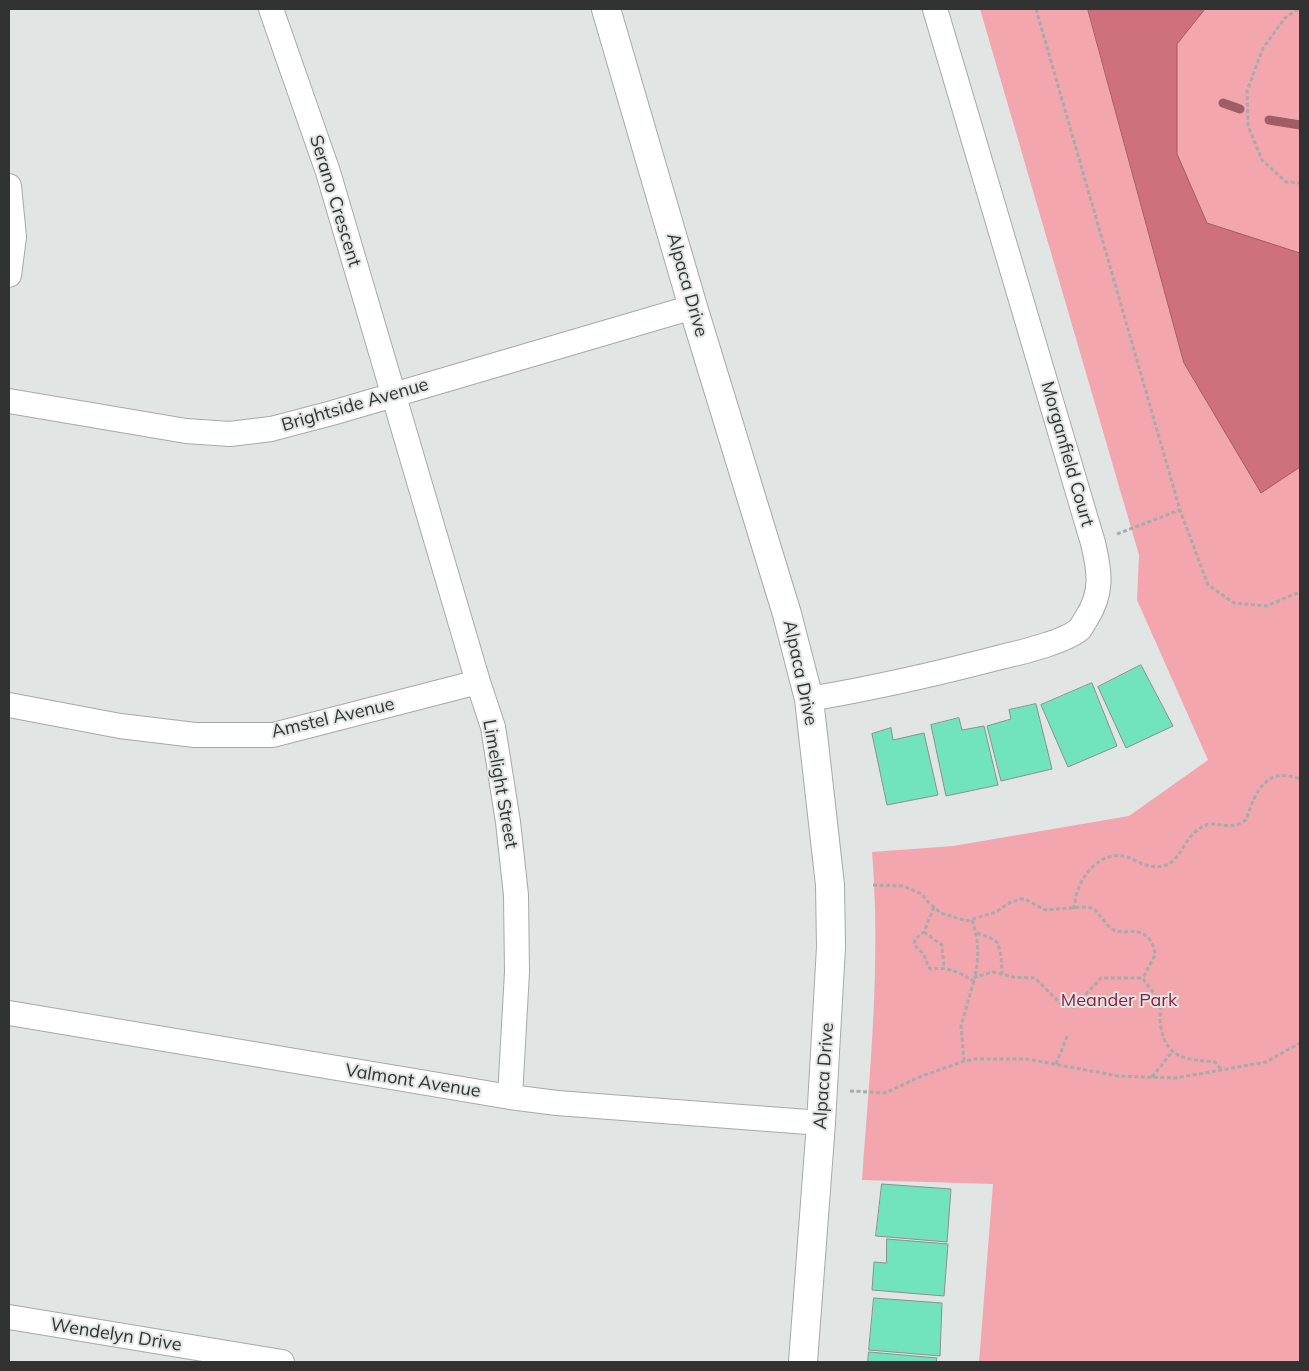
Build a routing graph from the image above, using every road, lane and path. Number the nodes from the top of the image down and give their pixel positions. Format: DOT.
graph roads {
  1 [pos="271,9"];
  2 [pos="606,9"];
  3 [pos="935,9"];
  4 [pos="1036,9"];
  5 [pos="1298,9"];
  6 [pos="1300,183"];
  7 [pos="9,186"];
  8 [pos="9,274"];
  9 [pos="693,307"];
  10 [pos="394,394"];
  11 [pos="9,401"];
  12 [pos="1180,510"];
  13 [pos="1093,543"];
  14 [pos="1300,592"];
  15 [pos="478,682"];
  16 [pos="809,699"];
  17 [pos="9,705"];
  18 [pos="1300,779"];
  19 [pos="873,885"];
  20 [pos="934,907"];
  21 [pos="1074,909"];
  22 [pos="972,920"];
  23 [pos="924,932"];
  24 [pos="977,933"];
  25 [pos="944,968"];
  26 [pos="1002,974"];
  27 [pos="975,977"];
  28 [pos="1143,978"];
  29 [pos="974,982"];
  30 [pos="9,1013"];
  31 [pos="1068,1034"];
  32 [pos="1300,1043"];
  33 [pos="1172,1052"];
  34 [pos="964,1061"];
  35 [pos="1056,1064"];
  36 [pos="1222,1070"];
  37 [pos="1152,1077"];
  38 [pos="848,1091"];
  39 [pos="510,1097"];
  40 [pos="821,1124"];
  41 [pos="9,1317"];
  42 [pos="282,1362"];
  43 [pos="803,1362"];
  1 -- 10 [label="street, Serano Crescent"];
  2 -- 9 [label="street, Alpaca Drive"];
  3 -- 13 [label="street, Morganfield Court"];
  4 -- 12 [label="path"];
  5 -- 6 [label="path"];
  7 -- 8 [label="street"];
  9 -- 10 [label="street, Brightside Avenue"];
  9 -- 16 [label="street, Alpaca Drive"];
  10 -- 11 [label="street, Brightside Avenue"];
  10 -- 15 [label="street, Limelight Street"];
  12 -- 13 [label="path"];
  12 -- 14 [label="path"];
  13 -- 16 [label="street, Morganfield Court"];
  15 -- 17 [label="street, Amstel Avenue"];
  15 -- 39 [label="street, Limelight Street"];
  16 -- 40 [label="street, Alpaca Drive"];
  18 -- 21 [label="path"];
  19 -- 20 [label="path"];
  20 -- 22 [label="path"];
  20 -- 23 [label="path"];
  21 -- 22 [label="path"];
  21 -- 28 [label="path"];
  22 -- 24 [label="path"];
  23 -- 25 [label="path"];
  23 -- 25 [label="path"];
  24 -- 26 [label="path"];
  24 -- 27 [label="path"];
  25 -- 29 [label="path"];
  26 -- 27 [label="path"];
  26 -- 28 [label="path"];
  27 -- 29 [label="path"];
  28 -- 33 [label="path"];
  29 -- 34 [label="path"];
  30 -- 39 [label="street, Valmont Avenue"];
  31 -- 35 [label="path"];
  32 -- 36 [label="path"];
  33 -- 36 [label="path"];
  33 -- 37 [label="path"];
  34 -- 35 [label="path"];
  34 -- 38 [label="path"];
  35 -- 37 [label="path"];
  36 -- 37 [label="path"];
  39 -- 40 [label="street, Valmont Avenue"];
  40 -- 43 [label="street, Alpaca Drive"];
  41 -- 42 [label="street, Wendelyn Drive"];
}
